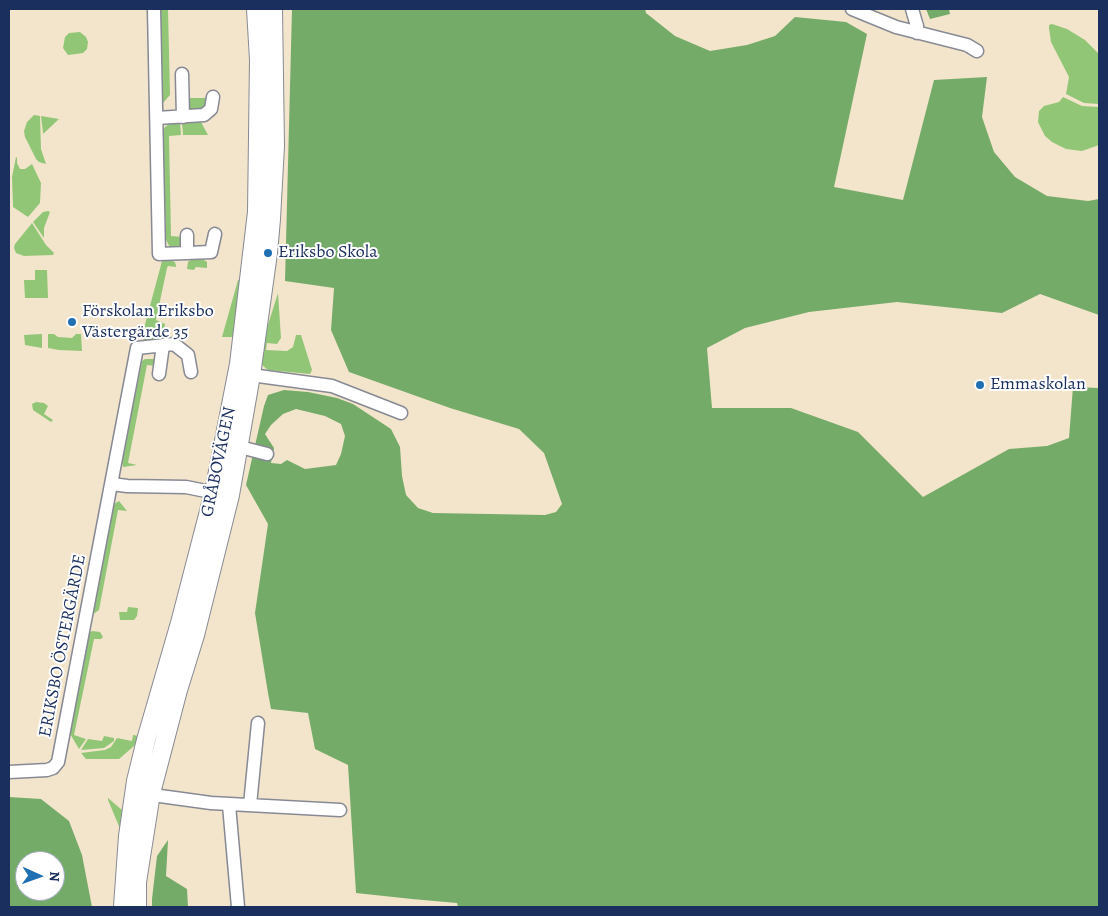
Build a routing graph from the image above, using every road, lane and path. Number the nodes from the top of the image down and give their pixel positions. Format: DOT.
graph roads {
  1 [pos="154,9"];
  2 [pos="256,9"];
  3 [pos="273,9"];
  4 [pos="852,9"];
  5 [pos="912,9"];
  6 [pos="917,33"];
  7 [pos="977,51"];
  8 [pos="182,74"];
  9 [pos="213,97"];
  10 [pos="182,117"];
  11 [pos="157,118"];
  12 [pos="215,234"];
  13 [pos="187,235"];
  14 [pos="187,253"];
  15 [pos="163,345"];
  16 [pos="245,369"];
  17 [pos="191,372"];
  18 [pos="159,374"];
  19 [pos="401,413"];
  20 [pos="240,446"];
  21 [pos="267,454"];
  22 [pos="112,484"];
  23 [pos="222,494"];
  24 [pos="258,723"];
  25 [pos="9,772"];
  26 [pos="136,781"];
  27 [pos="151,793"];
  28 [pos="229,805"];
  29 [pos="250,805"];
  30 [pos="340,810"];
  31 [pos="123,907"];
  32 [pos="137,907"];
  33 [pos="238,907"];
  1 -- 11 [label="street"];
  2 -- 16 [label="main road, GRÅBOVÄGEN"];
  3 -- 16 [label="main road, GRÅBOVÄGEN"];
  4 -- 6 [label="street"];
  5 -- 6 [label="street"];
  6 -- 7 [label="street"];
  8 -- 10 [label="street"];
  9 -- 10 [label="street"];
  10 -- 11 [label="street"];
  11 -- 14 [label="street"];
  12 -- 14 [label="street"];
  13 -- 14 [label="street"];
  15 -- 17 [label="street, ERIKSBO ÖSTERGÄRDE"];
  15 -- 18 [label="street"];
  15 -- 22 [label="street, ERIKSBO ÖSTERGÄRDE"];
  16 -- 19 [label="street"];
  16 -- 20 [label="main road, GRÅBOVÄGEN"];
  16 -- 23 [label="main road, GRÅBOVÄGEN"];
  20 -- 21 [label="street"];
  20 -- 23 [label="main road, GRÅBOVÄGEN"];
  22 -- 23 [label="street"];
  22 -- 25 [label="street, ERIKSBO ÖSTERGÄRDE"];
  23 -- 26 [label="main road, GRÅBOVÄGEN"];
  23 -- 27 [label="main road, GRÅBOVÄGEN"];
  24 -- 29 [label="street"];
  26 -- 27 [label="street"];
  26 -- 31 [label="main road, GRÅBOVÄGEN"];
  27 -- 28 [label="street"];
  27 -- 32 [label="main road, GRÅBOVÄGEN"];
  28 -- 29 [label="street"];
  28 -- 33 [label="street"];
  29 -- 30 [label="street"];
}
